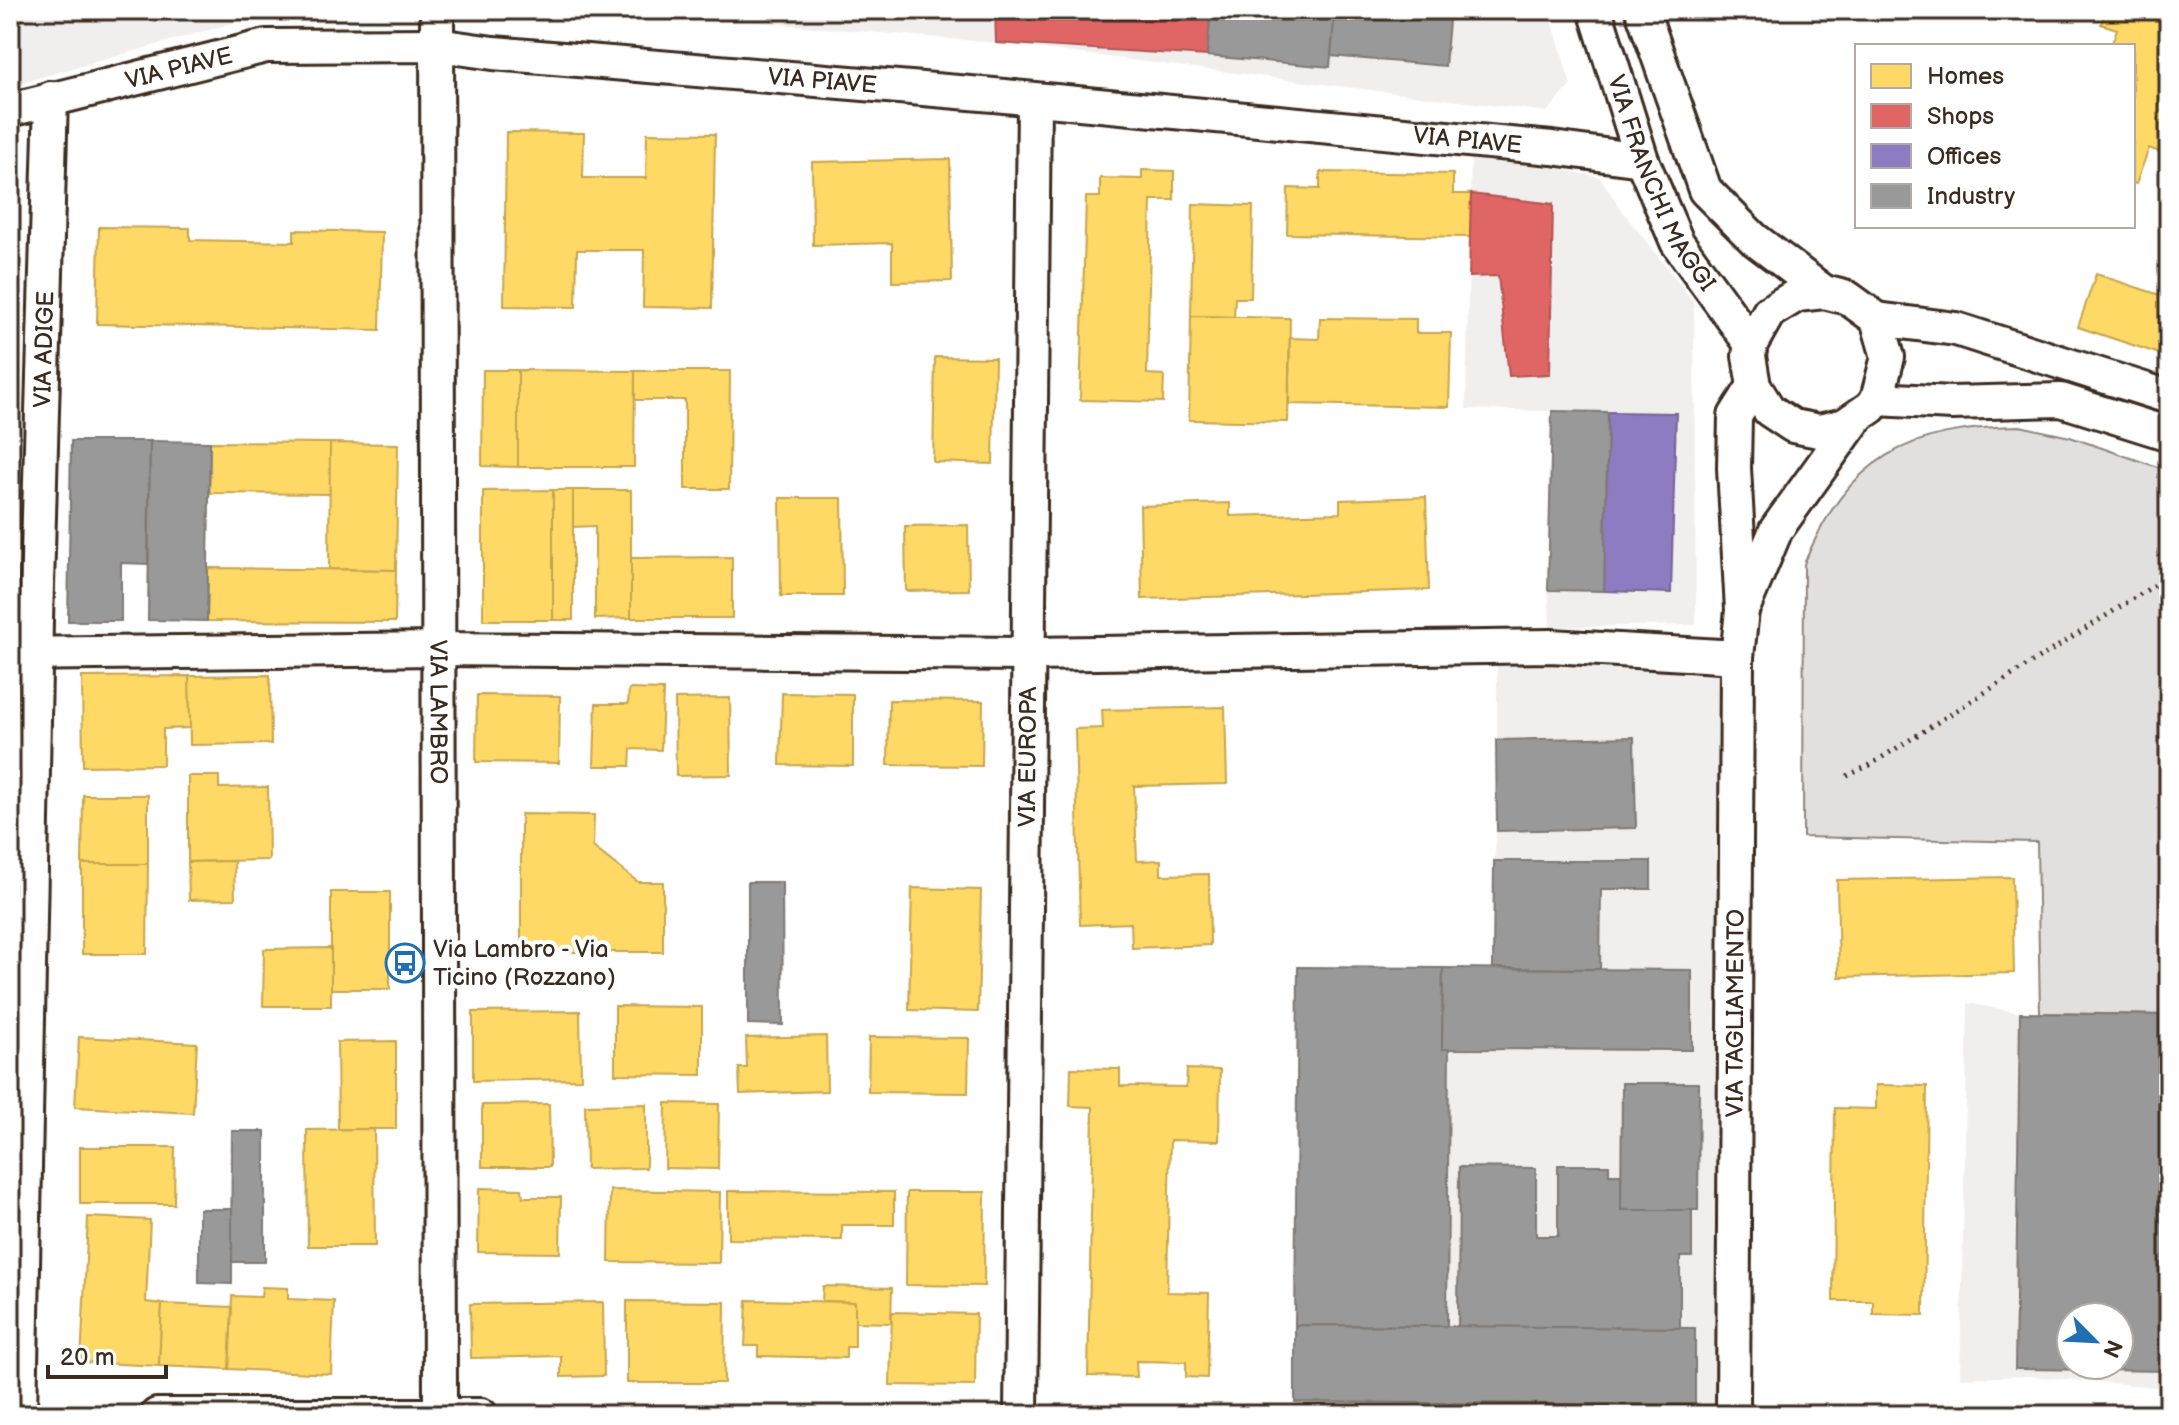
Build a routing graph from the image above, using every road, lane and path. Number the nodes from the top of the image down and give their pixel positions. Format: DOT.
graph roads {
  1 [pos="437,10"];
  2 [pos="1595,10"];
  3 [pos="1642,10"];
  4 [pos="437,45"];
  5 [pos="51,98"];
  6 [pos="1034,100"];
  7 [pos="10,110"];
  8 [pos="1642,160"];
  9 [pos="1824,292"];
  10 [pos="1877,319"];
  11 [pos="1751,344"];
  12 [pos="1754,386"];
  13 [pos="2169,397"];
  14 [pos="1877,399"];
  15 [pos="1854,421"];
  16 [pos="2169,434"];
  17 [pos="2169,576"];
  18 [pos="1742,610"];
  19 [pos="439,649"];
  20 [pos="23,654"];
  21 [pos="1030,654"];
  22 [pos="1737,657"];
  23 [pos="1847,776"];
  24 [pos="10,1410"];
  25 [pos="440,1414"];
  26 [pos="20,1415"];
  27 [pos="157,1415"];
  28 [pos="481,1415"];
  29 [pos="1021,1415"];
  30 [pos="1733,1415"];
  1 -- 4 [label="street, VIA LAMBRO"];
  2 -- 8 [label="street, VIA FRANCHI MAGGI"];
  3 -- 9 [label="street, VIA FRANCHI MAGGI"];
  4 -- 5 [label="street, VIA PIAVE"];
  4 -- 6 [label="street, VIA PIAVE"];
  4 -- 19 [label="street, VIA LAMBRO"];
  5 -- 7 [label="street, VIA PIAVE"];
  5 -- 20 [label="street, VIA ADIGE"];
  6 -- 8 [label="street, VIA PIAVE"];
  6 -- 21 [label="street, VIA EUROPA"];
  8 -- 11 [label="street, VIA FRANCHI MAGGI"];
  9 -- 10 [label="street"];
  9 -- 11 [label="street"];
  10 -- 13 [label="street"];
  10 -- 14 [label="street"];
  11 -- 12 [label="street"];
  12 -- 15 [label="street"];
  12 -- 18 [label="street, VIA TAGLIAMENTO"];
  14 -- 15 [label="street"];
  14 -- 16 [label="street"];
  15 -- 18 [label="street, VIA TAGLIAMENTO"];
  17 -- 23 [label="path"];
  18 -- 22 [label="street, VIA TAGLIAMENTO"];
  19 -- 20 [label="street"];
  19 -- 21 [label="street"];
  19 -- 25 [label="street, VIA LAMBRO"];
  20 -- 26 [label="street, VIA ADIGE"];
  21 -- 22 [label="street"];
  21 -- 29 [label="street, VIA EUROPA"];
  22 -- 30 [label="street, VIA TAGLIAMENTO"];
  24 -- 26 [label="street"];
  25 -- 27 [label="street"];
  25 -- 28 [label="street"];
}
